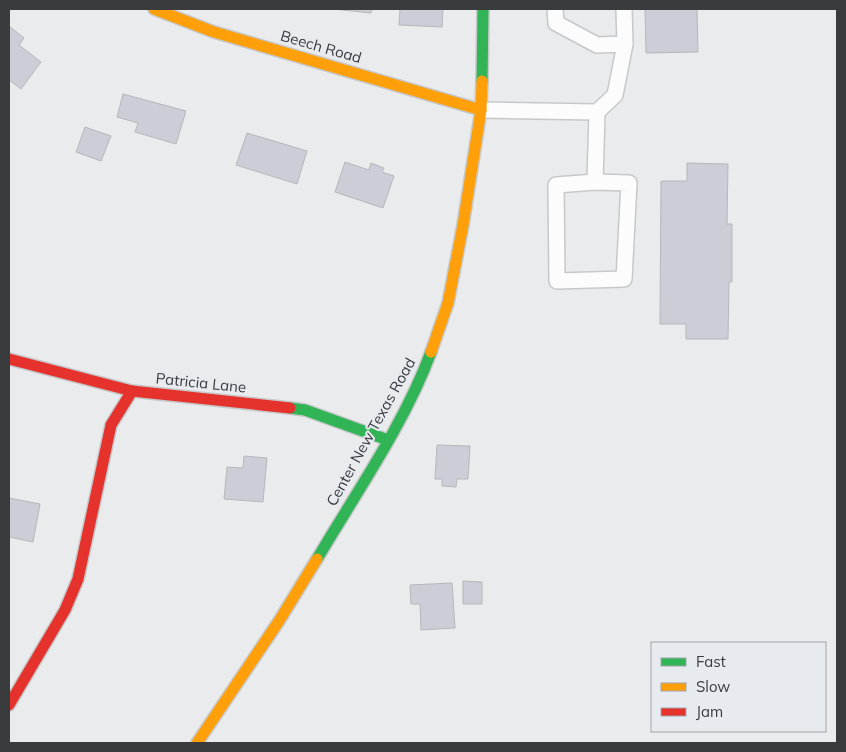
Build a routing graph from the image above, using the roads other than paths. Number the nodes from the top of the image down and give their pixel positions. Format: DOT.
graph roads {
  1 [pos="154,9"];
  2 [pos="483,9"];
  3 [pos="555,9"];
  4 [pos="624,9"];
  5 [pos="625,44"];
  6 [pos="481,110"];
  7 [pos="597,112"];
  8 [pos="595,182"];
  9 [pos="9,359"];
  10 [pos="132,391"];
  11 [pos="388,440"];
  12 [pos="9,705"];
  13 [pos="197,743"];
  1 -- 6 [label="street, Beech Road"];
  2 -- 6 [label="street, Center New Texas Road"];
  3 -- 5 [label="lane"];
  4 -- 5 [label="lane"];
  5 -- 7 [label="lane"];
  6 -- 7 [label="lane"];
  6 -- 11 [label="street, Center New Texas Road"];
  7 -- 8 [label="lane"];
  8 -- 8 [label="lane"];
  9 -- 10 [label="street, Patricia Lane"];
  10 -- 11 [label="street, Patricia Lane"];
  10 -- 12 [label="street"];
  11 -- 13 [label="street, Center New Texas Road"];
}
